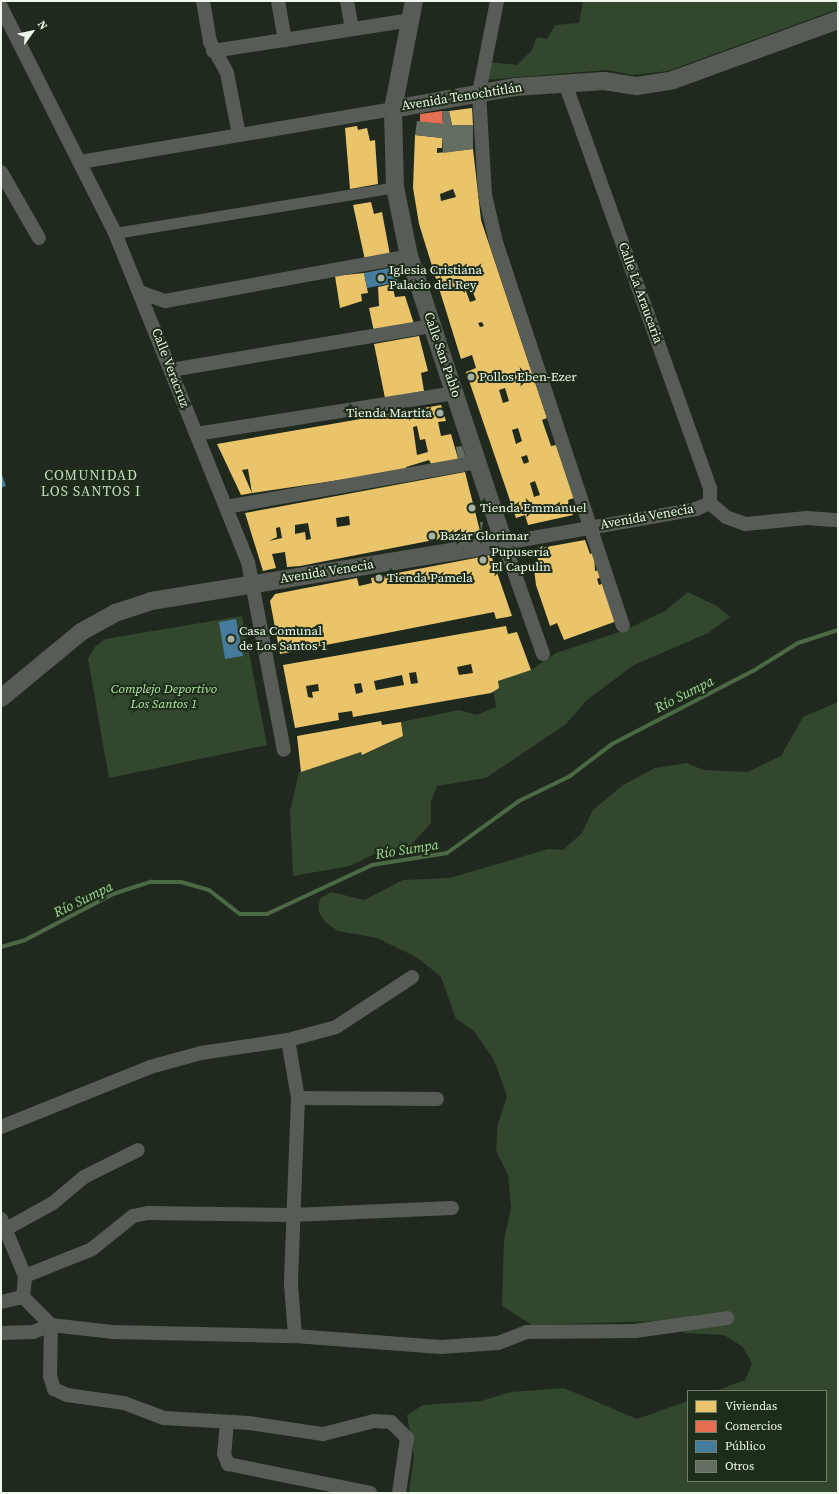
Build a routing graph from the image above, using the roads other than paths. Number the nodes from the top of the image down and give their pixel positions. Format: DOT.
graph roads {
  1 [pos="203,1"];
  2 [pos="278,1"];
  3 [pos="347,1"];
  4 [pos="414,1"];
  5 [pos="497,1"];
  6 [pos="1,7"];
  7 [pos="410,20"];
  8 [pos="838,20"];
  9 [pos="352,29"];
  10 [pos="285,40"];
  11 [pos="213,51"];
  12 [pos="565,83"];
  13 [pos="479,93"];
  14 [pos="393,109"];
  15 [pos="239,135"];
  16 [pos="80,162"];
  17 [pos="1,172"];
  18 [pos="395,187"];
  19 [pos="115,233"];
  20 [pos="39,238"];
  21 [pos="409,256"];
  22 [pos="140,292"];
  23 [pos="432,326"];
  24 [pos="171,370"];
  25 [pos="454,393"];
  26 [pos="196,434"];
  27 [pos="479,462"];
  28 [pos="710,503"];
  29 [pos="226,507"];
  30 [pos="838,520"];
  31 [pos="590,527"];
  32 [pos="504,543"];
  33 [pos="252,585"];
  34 [pos="622,625"];
  35 [pos="544,654"];
  36 [pos="1,698"];
  37 [pos="284,750"];
  38 [pos="412,977"];
  39 [pos="288,1040"];
  40 [pos="298,1098"];
  41 [pos="436,1099"];
  42 [pos="1,1126"];
  43 [pos="138,1150"];
  44 [pos="452,1208"];
  45 [pos="292,1215"];
  46 [pos="4,1224"];
  47 [pos="25,1276"];
  48 [pos="23,1297"];
  49 [pos="1,1302"];
  50 [pos="727,1318"];
  51 [pos="51,1325"];
  52 [pos="1,1333"];
  53 [pos="295,1336"];
  54 [pos="227,1422"];
  55 [pos="370,1493"];
  56 [pos="399,1493"];
  1 -- 11 [label="street"];
  2 -- 10 [label="street"];
  3 -- 9 [label="street"];
  4 -- 7 [label="street, Calle San Pablo"];
  5 -- 13 [label="street"];
  6 -- 16 [label="street, Calle Veracruz"];
  7 -- 9 [label="street"];
  7 -- 14 [label="street, Calle San Pablo"];
  8 -- 12 [label="street, Avenida Tenochtitlán"];
  9 -- 10 [label="street"];
  10 -- 11 [label="street"];
  11 -- 15 [label="street"];
  12 -- 13 [label="street, Avenida Tenochtitlán"];
  12 -- 28 [label="street, Calle La Araucaria"];
  13 -- 14 [label="street, Avenida Tenochtitlán"];
  13 -- 31 [label="street"];
  14 -- 15 [label="street, Avenida Tenochtitlán"];
  14 -- 18 [label="street, Calle San Pablo"];
  15 -- 16 [label="street, Avenida Tenochtitlán"];
  16 -- 19 [label="street, Calle Veracruz"];
  17 -- 20 [label="street"];
  18 -- 19 [label="street"];
  18 -- 21 [label="street, Calle San Pablo"];
  19 -- 22 [label="street, Calle Veracruz"];
  21 -- 22 [label="street"];
  21 -- 23 [label="street, Calle San Pablo"];
  22 -- 24 [label="street, Calle Veracruz"];
  23 -- 24 [label="street"];
  23 -- 25 [label="street, Calle San Pablo"];
  24 -- 26 [label="street, Calle Veracruz"];
  25 -- 26 [label="street"];
  25 -- 27 [label="street, Calle San Pablo"];
  26 -- 29 [label="street, Calle Veracruz"];
  27 -- 29 [label="street"];
  27 -- 32 [label="street, Calle San Pablo"];
  28 -- 30 [label="street, Avenida Venecia"];
  28 -- 31 [label="street, Avenida Venecia"];
  29 -- 33 [label="street, Calle Veracruz"];
  31 -- 32 [label="street, Avenida Venecia"];
  31 -- 34 [label="street"];
  32 -- 33 [label="street, Avenida Venecia"];
  32 -- 35 [label="street, Calle San Pablo"];
  33 -- 36 [label="street, Avenida Venecia"];
  33 -- 37 [label="street, Calle Veracruz"];
  38 -- 39 [label="street"];
  39 -- 40 [label="street"];
  39 -- 42 [label="street"];
  40 -- 41 [label="street"];
  40 -- 45 [label="street"];
  43 -- 46 [label="street"];
  44 -- 45 [label="street"];
  45 -- 47 [label="street"];
  45 -- 53 [label="street"];
  46 -- 47 [label="street"];
  47 -- 48 [label="street"];
  48 -- 49 [label="street"];
  48 -- 51 [label="street"];
  50 -- 53 [label="street"];
  51 -- 52 [label="street"];
  51 -- 53 [label="street"];
  51 -- 54 [label="street"];
  54 -- 55 [label="street"];
  54 -- 56 [label="street"];
}
